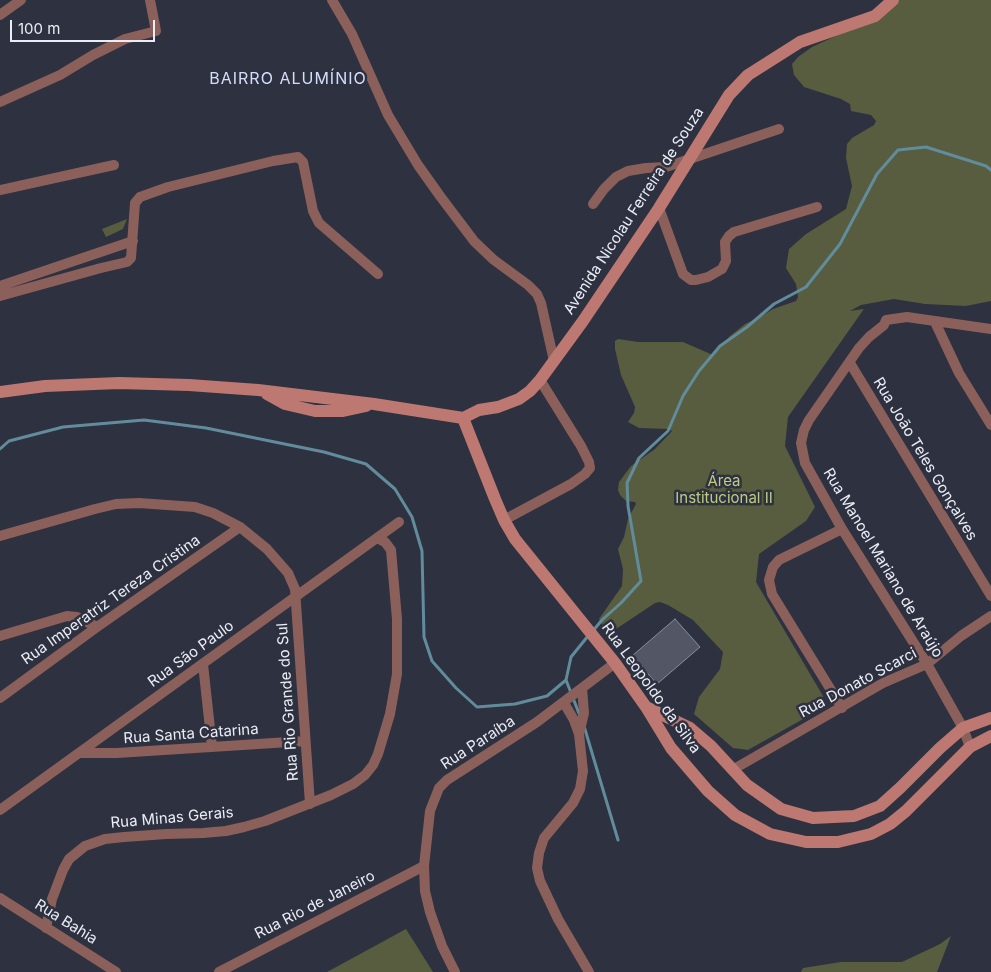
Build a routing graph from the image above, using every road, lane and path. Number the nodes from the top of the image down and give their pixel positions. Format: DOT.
graph roads {
  1 [pos="21,0"];
  2 [pos="150,0"];
  3 [pos="332,0"];
  4 [pos="893,0"];
  5 [pos="0,15"];
  6 [pos="0,102"];
  7 [pos="779,129"];
  8 [pos="688,159"];
  9 [pos="114,165"];
  10 [pos="0,190"];
  11 [pos="594,204"];
  12 [pos="817,207"];
  13 [pos="659,208"];
  14 [pos="133,241"];
  15 [pos="96,254"];
  16 [pos="101,268"];
  17 [pos="378,274"];
  18 [pos="0,286"];
  19 [pos="0,296"];
  20 [pos="935,322"];
  21 [pos="991,329"];
  22 [pos="554,361"];
  23 [pos="850,363"];
  24 [pos="540,380"];
  25 [pos="0,392"];
  26 [pos="463,418"];
  27 [pos="991,425"];
  28 [pos="504,520"];
  29 [pos="399,522"];
  30 [pos="240,528"];
  31 [pos="842,529"];
  32 [pos="0,536"];
  33 [pos="377,538"];
  34 [pos="991,596"];
  35 [pos="295,597"];
  36 [pos="991,616"];
  37 [pos="97,627"];
  38 [pos="0,636"];
  39 [pos="615,663"];
  40 [pos="203,664"];
  41 [pos="927,664"];
  42 [pos="582,688"];
  43 [pos="0,698"];
  44 [pos="564,703"];
  45 [pos="646,707"];
  46 [pos="842,708"];
  47 [pos="991,718"];
  48 [pos="963,728"];
  49 [pos="579,734"];
  50 [pos="991,736"];
  51 [pos="305,741"];
  52 [pos="212,747"];
  53 [pos="970,747"];
  54 [pos="78,753"];
  55 [pos="734,769"];
  56 [pos="310,804"];
  57 [pos="0,810"];
  58 [pos="424,866"];
  59 [pos="0,898"];
  60 [pos="46,928"];
  61 [pos="116,972"];
  62 [pos="219,972"];
  63 [pos="455,972"];
  64 [pos="589,972"];
  1 -- 5 [label="street"];
  2 -- 6 [label="street"];
  3 -- 22 [label="street"];
  4 -- 8 [label="street, Avenida Nicolau Ferreira de Souza"];
  7 -- 8 [label="street"];
  8 -- 11 [label="street"];
  8 -- 13 [label="street, Avenida Nicolau Ferreira de Souza"];
  9 -- 10 [label="street"];
  12 -- 13 [label="street"];
  13 -- 22 [label="street, Avenida Nicolau Ferreira de Souza"];
  14 -- 15 [label="street"];
  14 -- 16 [label="street"];
  14 -- 17 [label="street"];
  15 -- 16 [label="street"];
  15 -- 18 [label="street"];
  16 -- 19 [label="street"];
  20 -- 21 [label="street, Rua Manoel Mariano de Araújo"];
  20 -- 23 [label="street, Rua Manoel Mariano de Araújo"];
  20 -- 27 [label="street"];
  22 -- 24 [label="street, Avenida Nicolau Ferreira de Souza"];
  23 -- 31 [label="street, Rua Manoel Mariano de Araújo"];
  23 -- 34 [label="street, Rua João Teles Gonçalves"];
  24 -- 26 [label="street, Avenida Nicolau Ferreira de Souza"];
  24 -- 28 [label="street"];
  25 -- 26 [label="street"];
  26 -- 28 [label="street, Rua Leopoldo da Silva"];
  28 -- 39 [label="street, Rua Leopoldo da Silva"];
  29 -- 33 [label="street, Rua São Paulo"];
  30 -- 32 [label="street, Rua Rio Grande do Sul"];
  30 -- 35 [label="street, Rua Rio Grande do Sul"];
  30 -- 37 [label="street, Rua Imperatriz Tereza Cristina"];
  31 -- 41 [label="street, Rua Manoel Mariano de Araújo"];
  31 -- 46 [label="street"];
  33 -- 35 [label="street, Rua São Paulo"];
  33 -- 56 [label="street, Rua Minas Gerais"];
  35 -- 40 [label="street, Rua São Paulo"];
  35 -- 51 [label="street, Rua Rio Grande do Sul"];
  36 -- 41 [label="street, Rua Donato Scarci"];
  37 -- 38 [label="street"];
  37 -- 43 [label="street, Rua Imperatriz Tereza Cristina"];
  39 -- 42 [label="street, Rua Paraíba"];
  39 -- 45 [label="street, Rua Leopoldo da Silva"];
  40 -- 52 [label="street"];
  40 -- 54 [label="street, Rua São Paulo"];
  41 -- 46 [label="street, Rua Donato Scarci"];
  41 -- 48 [label="street, Rua Manoel Mariano de Araújo"];
  42 -- 44 [label="street, Rua Paraíba"];
  42 -- 49 [label="street"];
  44 -- 49 [label="street"];
  44 -- 58 [label="street, Rua Paraíba"];
  45 -- 53 [label="street, Rua Leopoldo da Silva"];
  45 -- 55 [label="street"];
  46 -- 55 [label="street, Rua Donato Scarci"];
  47 -- 48 [label="street"];
  48 -- 53 [label="street, Rua Manoel Mariano de Araújo"];
  48 -- 55 [label="street"];
  49 -- 64 [label="street"];
  50 -- 53 [label="street, Rua Leopoldo da Silva"];
  51 -- 52 [label="street, Rua Santa Catarina"];
  51 -- 56 [label="street, Rua Rio Grande do Sul"];
  52 -- 54 [label="street, Rua Santa Catarina"];
  54 -- 57 [label="street, Rua São Paulo"];
  56 -- 60 [label="street, Rua Minas Gerais"];
  58 -- 62 [label="street, Rua Rio de Janeiro"];
  58 -- 63 [label="street, Rua Paraíba"];
  59 -- 60 [label="street, Rua Bahia"];
  60 -- 61 [label="street, Rua Bahia"];
}
